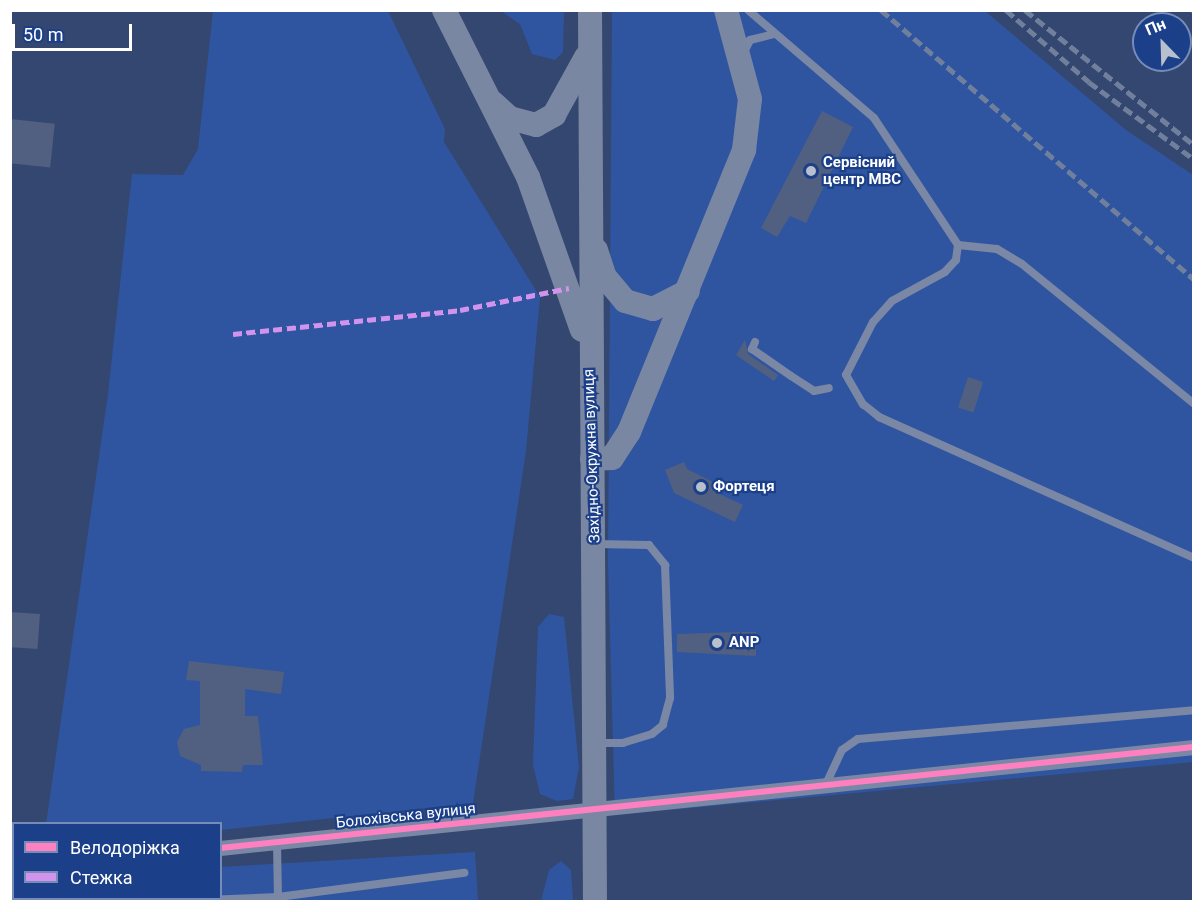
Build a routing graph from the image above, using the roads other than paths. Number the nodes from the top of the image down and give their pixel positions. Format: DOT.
graph roads {
  1 [pos="444,10"];
  2 [pos="590,10"];
  3 [pos="726,10"];
  4 [pos="748,10"];
  5 [pos="774,34"];
  6 [pos="589,49"];
  7 [pos="743,59"];
  8 [pos="475,75"];
  9 [pos="591,222"];
  10 [pos="958,245"];
  11 [pos="977,249"];
  12 [pos="956,260"];
  13 [pos="687,291"];
  14 [pos="754,342"];
  15 [pos="589,352"];
  16 [pos="829,388"];
  17 [pos="1194,404"];
  18 [pos="592,459"];
  19 [pos="594,544"];
  20 [pos="1194,558"];
  21 [pos="1194,710"];
  22 [pos="595,742"];
  23 [pos="1194,747"];
  24 [pos="837,769"];
  25 [pos="852,784"];
  26 [pos="817,787"];
  27 [pos="595,809"];
  28 [pos="277,842"];
  29 [pos="222,848"];
  30 [pos="464,873"];
  31 [pos="278,899"];
  32 [pos="595,901"];
  33 [pos="155,902"];
  1 -- 8 [label="main road"];
  2 -- 6 [label="main road, Західно-Окружна вулиця"];
  3 -- 7 [label="main road"];
  4 -- 5 [label="lane"];
  5 -- 7 [label="lane"];
  5 -- 10 [label="lane"];
  6 -- 8 [label="main road"];
  6 -- 9 [label="main road, Західно-Окружна вулиця"];
  7 -- 13 [label="main road"];
  8 -- 15 [label="main road"];
  9 -- 13 [label="main road"];
  9 -- 15 [label="main road, Західно-Окружна вулиця"];
  10 -- 11 [label="lane"];
  10 -- 12 [label="lane"];
  11 -- 12 [label="lane"];
  11 -- 17 [label="lane"];
  12 -- 20 [label="lane"];
  13 -- 18 [label="main road"];
  14 -- 16 [label="lane"];
  15 -- 18 [label="main road, Західно-Окружна вулиця"];
  18 -- 19 [label="main road, Західно-Окружна вулиця"];
  19 -- 22 [label="main road, Західно-Окружна вулиця"];
  19 -- 22 [label="lane"];
  21 -- 24 [label="lane"];
  22 -- 27 [label="main road, Західно-Окружна вулиця"];
  23 -- 25 [label="street, Болохівська вулиця"];
  24 -- 25 [label="lane"];
  24 -- 26 [label="lane"];
  25 -- 26 [label="street, Болохівська вулиця"];
  26 -- 27 [label="street, Болохівська вулиця"];
  27 -- 28 [label="street, Болохівська вулиця"];
  27 -- 32 [label="main road, Західно-Окружна вулиця"];
  28 -- 29 [label="street, Болохівська вулиця"];
  28 -- 31 [label="lane"];
  30 -- 31 [label="lane"];
  31 -- 33 [label="lane"];
}
